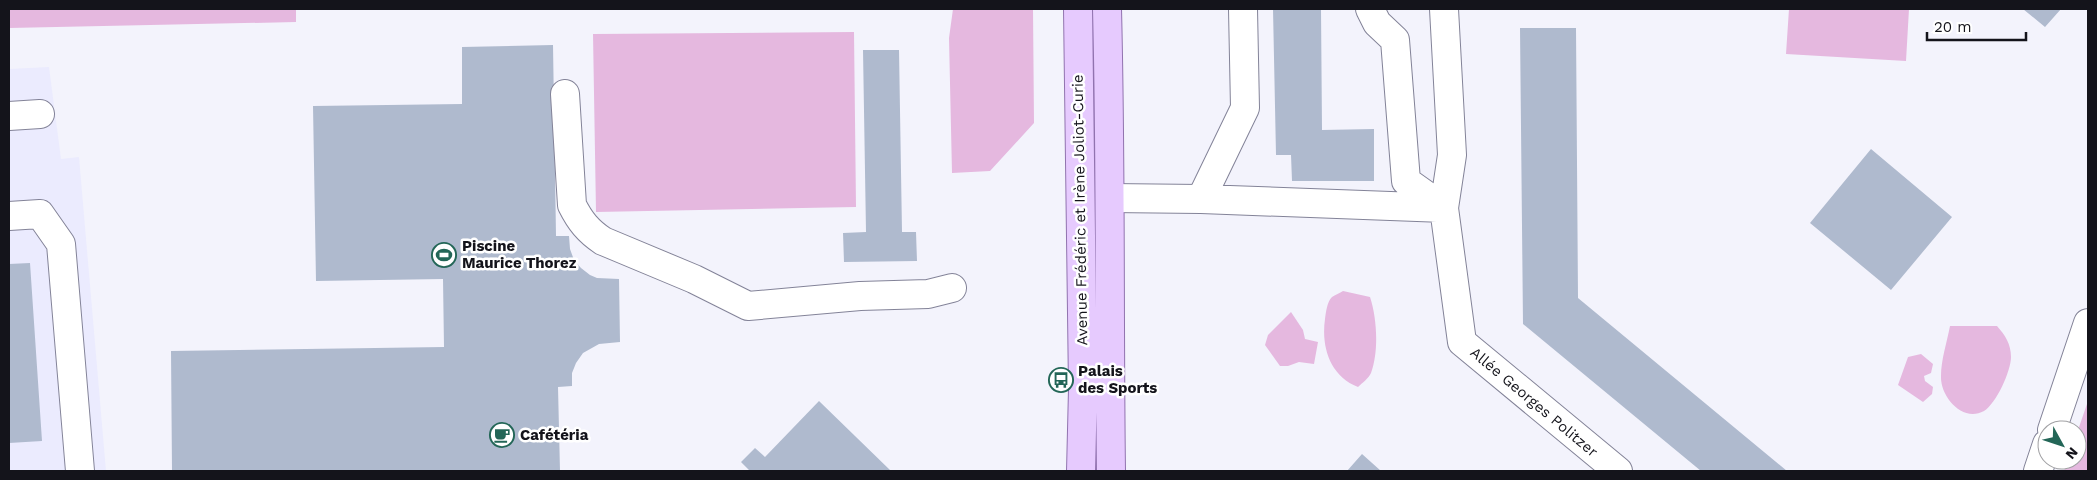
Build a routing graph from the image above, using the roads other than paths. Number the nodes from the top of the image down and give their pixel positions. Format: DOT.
graph roads {
  1 [pos="1078,9"];
  2 [pos="1107,9"];
  3 [pos="1243,9"];
  4 [pos="1370,9"];
  5 [pos="1384,9"];
  6 [pos="1444,9"];
  7 [pos="565,94"];
  8 [pos="40,114"];
  9 [pos="9,116"];
  10 [pos="1110,198"];
  11 [pos="1201,199"];
  12 [pos="1444,208"];
  13 [pos="9,216"];
  14 [pos="952,288"];
  15 [pos="2088,323"];
  16 [pos="2055,420"];
  17 [pos="80,471"];
  18 [pos="1081,471"];
  19 [pos="1111,471"];
  20 [pos="1618,471"];
  1 -- 18 [label="main road, Avenue Frédéric et Irène Joliot-Curie"];
  2 -- 10 [label="main road, Avenue Frédéric et Irène Joliot-Curie"];
  3 -- 11 [label="street"];
  4 -- 5 [label="street"];
  4 -- 12 [label="street"];
  6 -- 12 [label="street, Allée Georges Politzer"];
  7 -- 14 [label="street"];
  8 -- 9 [label="street"];
  10 -- 11 [label="street"];
  10 -- 19 [label="main road, Avenue Frédéric et Irène Joliot-Curie"];
  11 -- 12 [label="street"];
  12 -- 20 [label="street, Allée Georges Politzer"];
  13 -- 17 [label="street"];
  15 -- 16 [label="street"];
}
